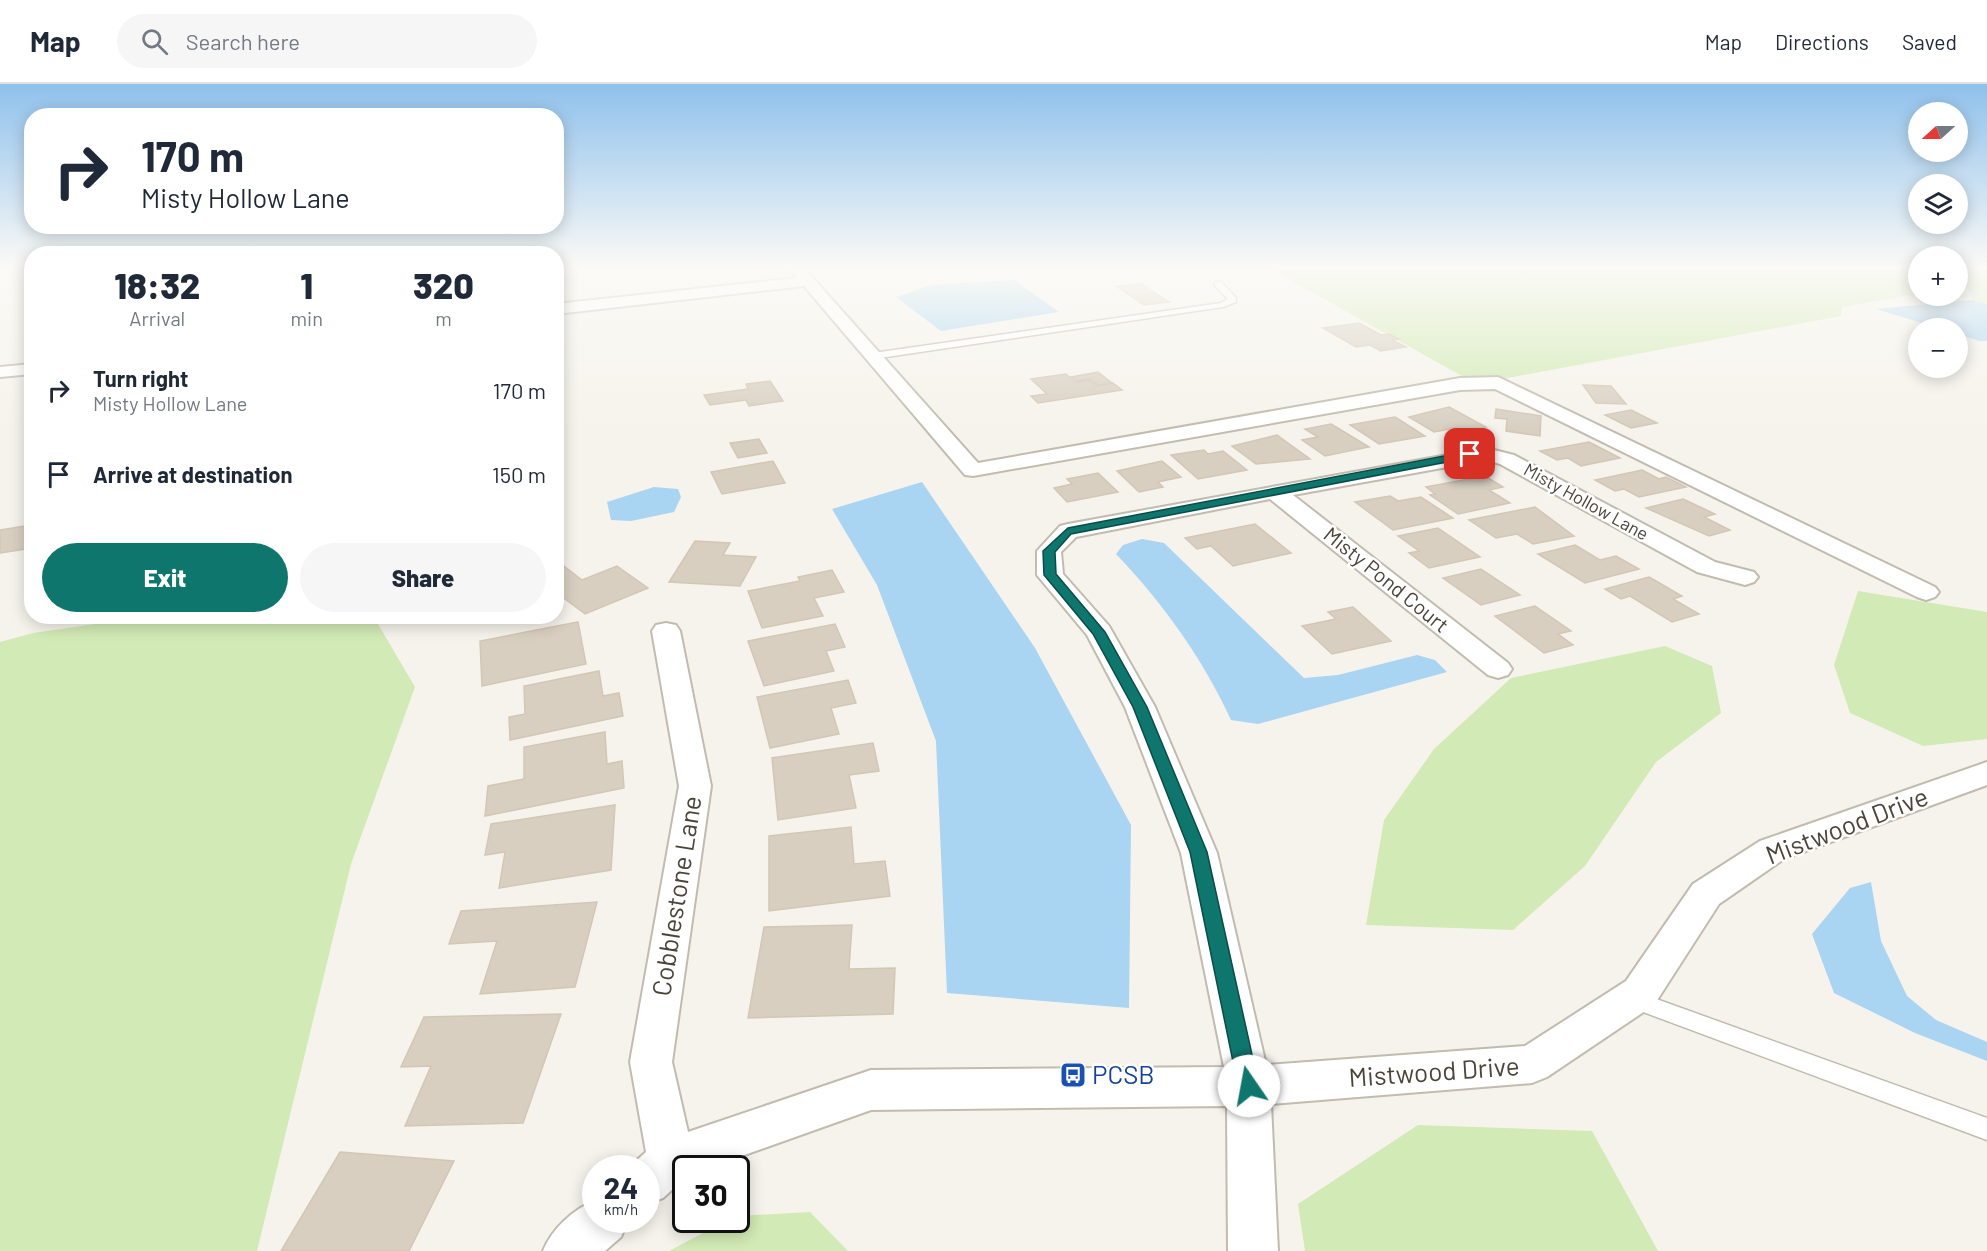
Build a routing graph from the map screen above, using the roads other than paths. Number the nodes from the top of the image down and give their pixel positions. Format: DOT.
graph roads {
  1 [pos="843,321"];
  2 [pos="1110,321"];
  3 [pos="873,356"];
  4 [pos="24,370"];
  5 [pos="0,372"];
  6 [pos="1275,492"];
  7 [pos="1745,577"];
  8 [pos="1926,592"];
  9 [pos="666,631"];
  10 [pos="1498,669"];
  11 [pos="1987,773"];
  12 [pos="1632,999"];
  13 [pos="1249,1086"];
  14 [pos="1987,1129"];
  15 [pos="658,1155"];
  16 [pos="660,1171"];
  17 [pos="589,1233"];
  18 [pos="568,1251"];
  19 [pos="1253,1251"];
  1 -- 3 [label="street"];
  2 -- 3 [label="lane"];
  3 -- 8 [label="street"];
  4 -- 5 [label="street"];
  6 -- 7 [label="street, Misty Hollow Lane"];
  6 -- 10 [label="street, Misty Pond Court"];
  6 -- 13 [label="street, Misty Hollow Lane"];
  9 -- 15 [label="street, Cobblestone Lane"];
  11 -- 12 [label="street, Mistwood Drive"];
  12 -- 13 [label="street, Mistwood Drive"];
  12 -- 14 [label="lane"];
  13 -- 16 [label="street, Mistwood Drive"];
  13 -- 19 [label="street"];
  17 -- 18 [label="street"];
}
